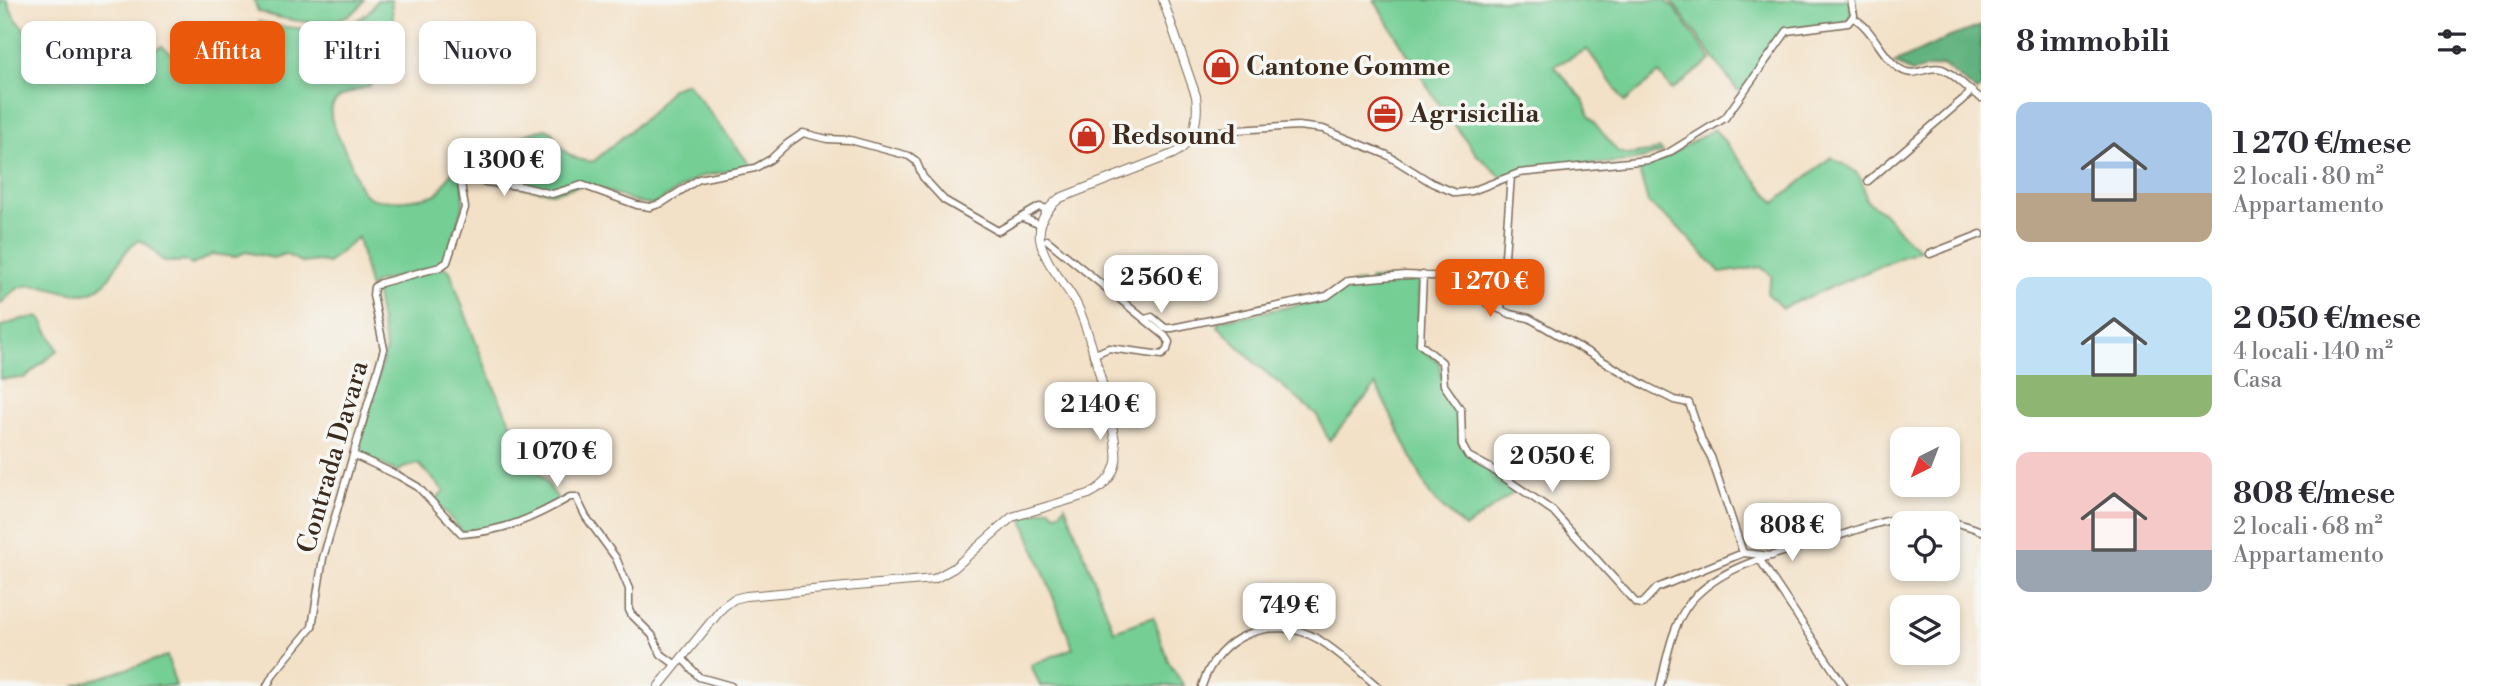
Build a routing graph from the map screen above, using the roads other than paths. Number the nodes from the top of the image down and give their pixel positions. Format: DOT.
graph roads {
  1 [pos="1163,0"];
  2 [pos="1851,0"];
  3 [pos="1853,18"];
  4 [pos="1970,90"];
  5 [pos="1981,98"];
  6 [pos="1193,130"];
  7 [pos="1511,176"];
  8 [pos="1868,181"];
  9 [pos="1048,209"];
  10 [pos="1023,218"];
  11 [pos="1041,225"];
  12 [pos="1981,234"];
  13 [pos="1047,240"];
  14 [pos="1930,254"];
  15 [pos="1423,275"];
  16 [pos="1501,309"];
  17 [pos="1145,319"];
  18 [pos="1093,355"];
  19 [pos="354,455"];
  20 [pos="1981,531"];
  21 [pos="1743,553"];
  22 [pos="1772,556"];
  23 [pos="1760,560"];
  24 [pos="679,662"];
  25 [pos="267,686"];
  26 [pos="659,686"];
  27 [pos="731,686"];
  28 [pos="1202,686"];
  29 [pos="1377,686"];
  30 [pos="1660,686"];
  31 [pos="1844,686"];
  1 -- 6 [label="main road"];
  2 -- 3 [label="street"];
  3 -- 4 [label="street"];
  3 -- 7 [label="street"];
  4 -- 5 [label="street"];
  4 -- 8 [label="street"];
  6 -- 7 [label="street"];
  6 -- 9 [label="main road"];
  7 -- 16 [label="street"];
  9 -- 10 [label="street, Contrada Davara"];
  9 -- 11 [label="main road"];
  10 -- 11 [label="street"];
  10 -- 19 [label="street, Contrada Davara"];
  11 -- 18 [label="main road"];
  12 -- 14 [label="street"];
  13 -- 17 [label="street"];
  15 -- 16 [label="street"];
  15 -- 17 [label="street"];
  15 -- 21 [label="street"];
  16 -- 21 [label="street"];
  17 -- 18 [label="street"];
  18 -- 24 [label="main road"];
  19 -- 24 [label="street"];
  19 -- 25 [label="street, Contrada Davara"];
  20 -- 22 [label="street"];
  21 -- 22 [label="street"];
  22 -- 23 [label="street"];
  23 -- 30 [label="street"];
  23 -- 31 [label="street"];
  24 -- 26 [label="main road"];
  24 -- 27 [label="street"];
  28 -- 29 [label="street"];
}
